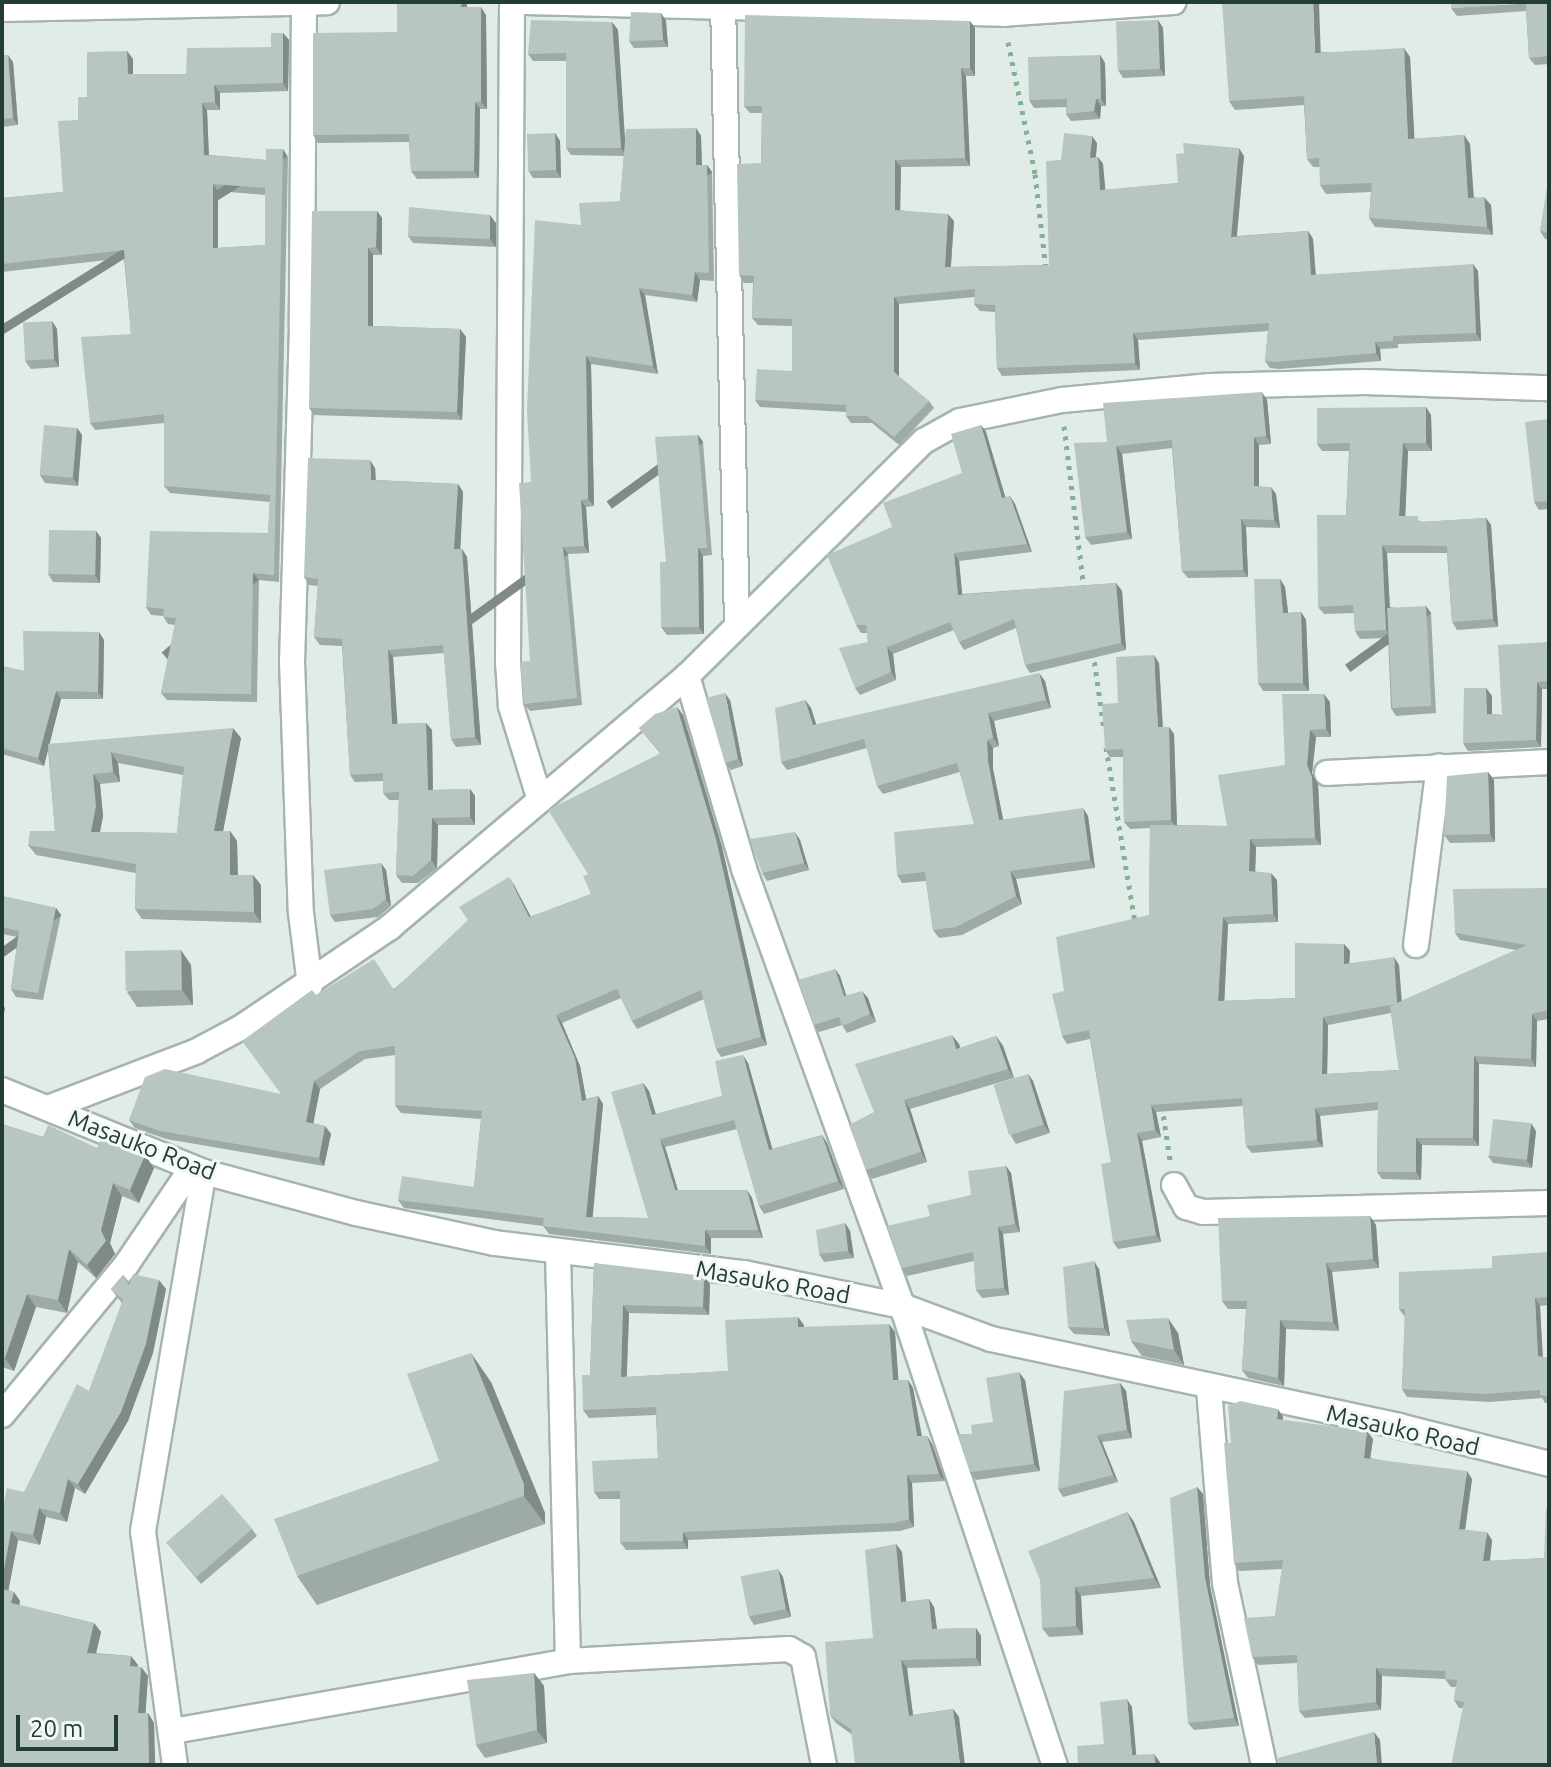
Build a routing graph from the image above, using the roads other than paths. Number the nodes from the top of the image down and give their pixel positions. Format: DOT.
graph roads {
  1 [pos="304,2"];
  2 [pos="327,2"];
  3 [pos="512,2"];
  4 [pos="525,2"];
  5 [pos="1174,2"];
  6 [pos="723,6"];
  7 [pos="2,9"];
  8 [pos="1549,388"];
  9 [pos="737,625"];
  10 [pos="687,676"];
  11 [pos="1549,762"];
  12 [pos="1439,766"];
  13 [pos="1327,773"];
  14 [pos="540,800"];
  15 [pos="1416,945"];
  16 [pos="310,985"];
  17 [pos="2,1090"];
  18 [pos="48,1108"];
  19 [pos="198,1170"];
  20 [pos="1174,1185"];
  21 [pos="1549,1203"];
  22 [pos="558,1252"];
  23 [pos="902,1306"];
  24 [pos="1209,1389"];
  25 [pos="2,1415"];
  26 [pos="1549,1464"];
  27 [pos="568,1661"];
  28 [pos="173,1731"];
  29 [pos="175,1765"];
  30 [pos="824,1765"];
  31 [pos="1055,1765"];
  32 [pos="1264,1765"];
  1 -- 2 [label="street"];
  1 -- 7 [label="street"];
  1 -- 16 [label="street"];
  3 -- 14 [label="street"];
  4 -- 6 [label="street"];
  5 -- 6 [label="street"];
  6 -- 9 [label="street"];
  8 -- 9 [label="street"];
  9 -- 10 [label="street"];
  10 -- 14 [label="street"];
  10 -- 23 [label="street"];
  11 -- 12 [label="street"];
  12 -- 13 [label="street"];
  12 -- 15 [label="street"];
  14 -- 16 [label="street"];
  16 -- 18 [label="street"];
  17 -- 18 [label="street, Masauko Road"];
  18 -- 19 [label="street, Masauko Road"];
  19 -- 22 [label="street, Masauko Road"];
  19 -- 25 [label="street"];
  19 -- 28 [label="street"];
  20 -- 21 [label="street"];
  22 -- 23 [label="street, Masauko Road"];
  22 -- 27 [label="street"];
  23 -- 24 [label="street, Masauko Road"];
  23 -- 31 [label="street"];
  24 -- 26 [label="street, Masauko Road"];
  24 -- 32 [label="street"];
  27 -- 28 [label="street"];
  27 -- 30 [label="street"];
  28 -- 29 [label="street"];
}
